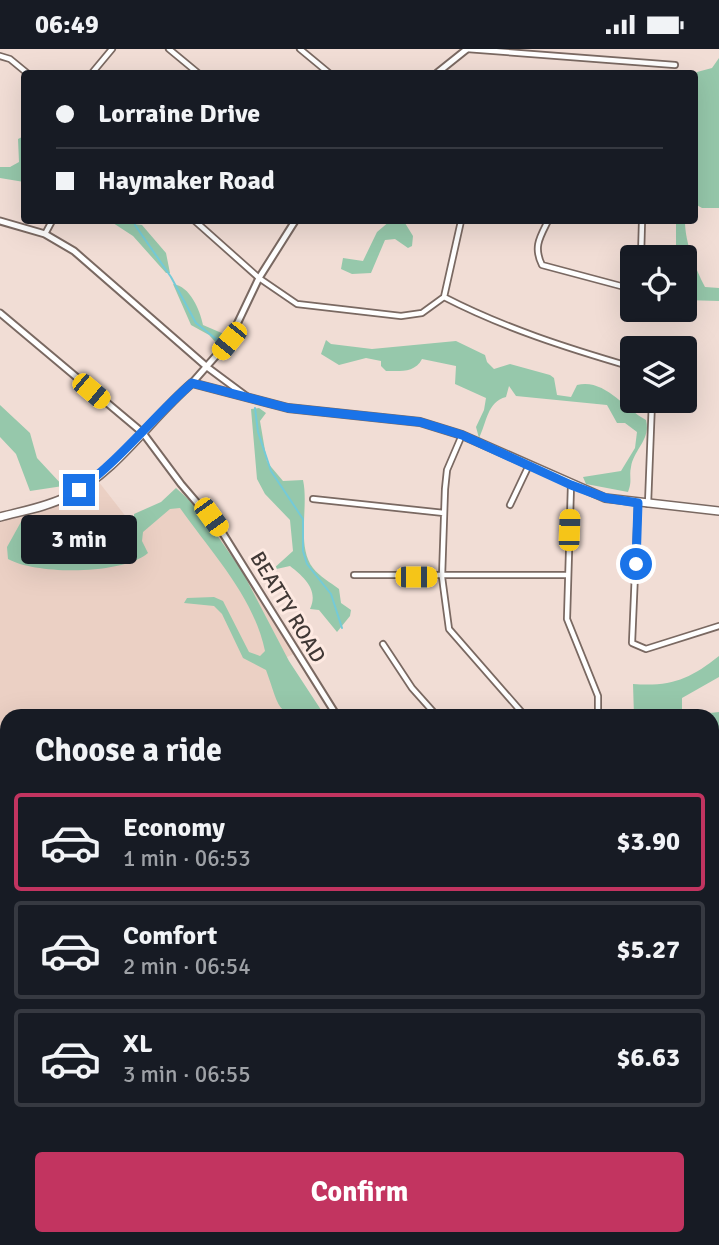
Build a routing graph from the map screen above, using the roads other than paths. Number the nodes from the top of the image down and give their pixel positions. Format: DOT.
graph roads {
  1 [pos="112,49"];
  2 [pos="169,49"];
  3 [pos="300,49"];
  4 [pos="467,49"];
  5 [pos="0,55"];
  6 [pos="675,65"];
  7 [pos="23,70"];
  8 [pos="94,70"];
  9 [pos="194,70"];
  10 [pos="325,70"];
  11 [pos="441,70"];
  12 [pos="0,222"];
  13 [pos="51,224"];
  14 [pos="198,224"];
  15 [pos="293,224"];
  16 [pos="460,224"];
  17 [pos="547,224"];
  18 [pos="642,224"];
  19 [pos="46,235"];
  20 [pos="641,245"];
  21 [pos="259,278"];
  22 [pos="620,286"];
  23 [pos="444,297"];
  24 [pos="0,313"];
  25 [pos="620,363"];
  26 [pos="207,367"];
  27 [pos="192,383"];
  28 [pos="249,397"];
  29 [pos="652,413"];
  30 [pos="143,433"];
  31 [pos="462,435"];
  32 [pos="529,465"];
  33 [pos="571,485"];
  34 [pos="313,499"];
  35 [pos="638,503"];
  36 [pos="510,505"];
  37 [pos="648,505"];
  38 [pos="719,511"];
  39 [pos="443,513"];
  40 [pos="0,517"];
  41 [pos="354,575"];
  42 [pos="567,575"];
  43 [pos="442,577"];
  44 [pos="719,627"];
  45 [pos="383,644"];
  46 [pos="333,709"];
  47 [pos="431,709"];
  48 [pos="519,709"];
  49 [pos="598,709"];
  1 -- 8 [label="street"];
  2 -- 9 [label="street"];
  3 -- 10 [label="street"];
  4 -- 6 [label="street"];
  4 -- 11 [label="street"];
  5 -- 7 [label="street"];
  12 -- 19 [label="street"];
  13 -- 19 [label="street"];
  14 -- 21 [label="street"];
  15 -- 21 [label="street"];
  16 -- 23 [label="street"];
  17 -- 22 [label="street"];
  18 -- 20 [label="street"];
  19 -- 26 [label="street"];
  21 -- 23 [label="street"];
  21 -- 26 [label="street"];
  23 -- 25 [label="street"];
  24 -- 30 [label="street, BEATTY ROAD"];
  26 -- 27 [label="street"];
  26 -- 28 [label="street"];
  27 -- 28 [label="main road"];
  27 -- 30 [label="main road"];
  28 -- 31 [label="main road"];
  29 -- 37 [label="street"];
  30 -- 40 [label="main road"];
  30 -- 46 [label="street, BEATTY ROAD"];
  31 -- 32 [label="main road"];
  31 -- 39 [label="street"];
  32 -- 33 [label="main road"];
  32 -- 36 [label="street"];
  33 -- 35 [label="main road"];
  33 -- 42 [label="street"];
  34 -- 39 [label="street"];
  35 -- 37 [label="main road"];
  35 -- 44 [label="street"];
  37 -- 38 [label="main road"];
  39 -- 43 [label="street"];
  41 -- 43 [label="street"];
  42 -- 43 [label="street"];
  42 -- 49 [label="street"];
  43 -- 48 [label="street"];
  45 -- 47 [label="street"];
}
